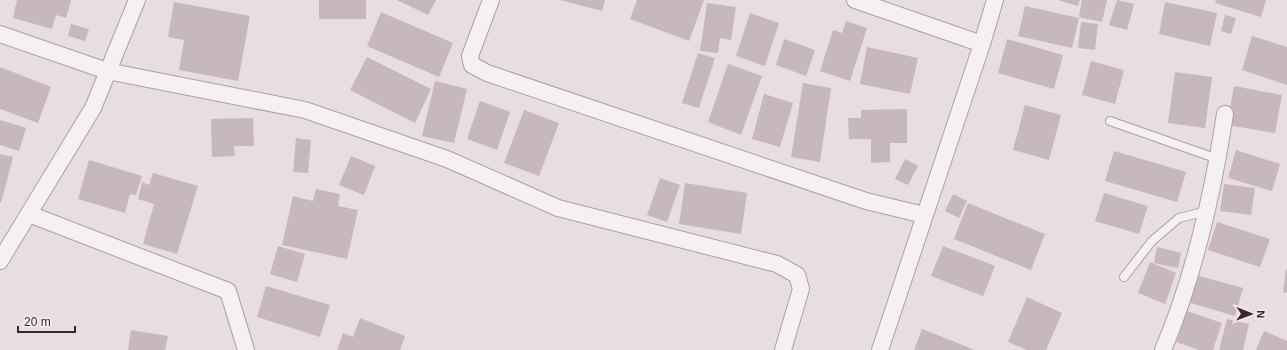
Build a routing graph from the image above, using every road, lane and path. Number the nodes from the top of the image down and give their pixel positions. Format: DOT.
graph roads {
  1 [pos="137,0"];
  2 [pos="491,0"];
  3 [pos="855,0"];
  4 [pos="995,0"];
  5 [pos="0,34"];
  6 [pos="982,44"];
  7 [pos="107,71"];
  8 [pos="1225,114"];
  9 [pos="1110,121"];
  10 [pos="1218,159"];
  11 [pos="1207,211"];
  12 [pos="29,214"];
  13 [pos="924,216"];
  14 [pos="0,261"];
  15 [pos="1124,277"];
  16 [pos="246,350"];
  17 [pos="783,350"];
  18 [pos="880,350"];
  19 [pos="1163,350"];
  1 -- 7 [label="street"];
  2 -- 13 [label="street"];
  3 -- 6 [label="street"];
  4 -- 6 [label="street"];
  5 -- 7 [label="street"];
  6 -- 13 [label="street"];
  7 -- 12 [label="street"];
  7 -- 17 [label="street"];
  8 -- 10 [label="street"];
  9 -- 10 [label="lane"];
  10 -- 11 [label="street"];
  11 -- 15 [label="lane"];
  11 -- 19 [label="street"];
  12 -- 14 [label="street"];
  12 -- 16 [label="street"];
  13 -- 18 [label="street"];
}
